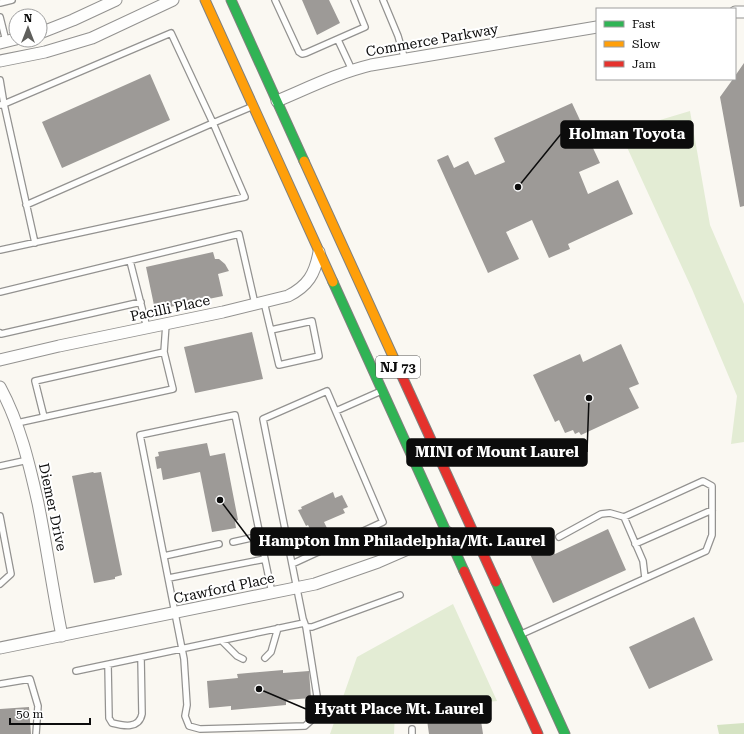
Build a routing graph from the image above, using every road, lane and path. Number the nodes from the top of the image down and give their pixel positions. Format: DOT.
graph roads {
  1 [pos="12,0"];
  2 [pos="116,0"];
  3 [pos="173,0"];
  4 [pos="206,0"];
  5 [pos="231,0"];
  6 [pos="275,0"];
  7 [pos="354,0"];
  8 [pos="383,0"];
  9 [pos="0,3"];
  10 [pos="0,17"];
  11 [pos="596,27"];
  12 [pos="48,30"];
  13 [pos="338,40"];
  14 [pos="7,41"];
  15 [pos="404,60"];
  16 [pos="0,61"];
  17 [pos="352,70"];
  18 [pos="0,80"];
  19 [pos="277,101"];
  20 [pos="2,105"];
  21 [pos="253,106"];
  22 [pos="213,123"];
  23 [pos="26,206"];
  24 [pos="35,243"];
  25 [pos="0,250"];
  26 [pos="319,250"];
  27 [pos="130,260"];
  28 [pos="0,292"];
  29 [pos="141,302"];
  30 [pos="260,304"];
  31 [pos="166,324"];
  32 [pos="147,328"];
  33 [pos="271,330"];
  34 [pos="0,333"];
  35 [pos="164,352"];
  36 [pos="0,360"];
  37 [pos="0,387"];
  38 [pos="383,391"];
  39 [pos="336,411"];
  40 [pos="44,417"];
  41 [pos="17,423"];
  42 [pos="28,460"];
  43 [pos="0,466"];
  44 [pos="712,510"];
  45 [pos="0,516"];
  46 [pos="624,517"];
  47 [pos="447,532"];
  48 [pos="260,536"];
  49 [pos="559,537"];
  50 [pos="233,542"];
  51 [pos="219,544"];
  52 [pos="636,544"];
  53 [pos="164,556"];
  54 [pos="265,559"];
  55 [pos="292,564"];
  56 [pos="169,578"];
  57 [pos="645,578"];
  58 [pos="0,584"];
  59 [pos="297,588"];
  60 [pos="272,594"];
  61 [pos="400,595"];
  62 [pos="176,613"];
  63 [pos="305,625"];
  64 [pos="278,628"];
  65 [pos="520,635"];
  66 [pos="62,636"];
  67 [pos="222,641"];
  68 [pos="0,648"];
  69 [pos="182,650"];
  70 [pos="141,658"];
  71 [pos="265,658"];
  72 [pos="243,659"];
  73 [pos="108,665"];
  74 [pos="76,671"];
  75 [pos="0,684"];
  76 [pos="36,734"];
  77 [pos="538,734"];
  78 [pos="565,734"];
  1 -- 9 [label="lane"];
  2 -- 12 [label="street"];
  3 -- 16 [label="street"];
  4 -- 21 [label="highway, NJ 73"];
  5 -- 19 [label="highway, NJ 73"];
  6 -- 13 [label="lane"];
  7 -- 13 [label="lane"];
  8 -- 15 [label="lane"];
  10 -- 14 [label="lane"];
  11 -- 15 [label="street, Commerce Parkway"];
  13 -- 17 [label="lane"];
  15 -- 17 [label="street, Commerce Parkway"];
  17 -- 19 [label="street, Commerce Parkway"];
  18 -- 20 [label="lane"];
  19 -- 65 [label="highway, NJ 73"];
  20 -- 22 [label="lane"];
  20 -- 23 [label="lane"];
  21 -- 22 [label="lane"];
  21 -- 26 [label="highway, NJ 73"];
  22 -- 23 [label="lane"];
  22 -- 24 [label="lane"];
  23 -- 24 [label="lane"];
  24 -- 25 [label="lane"];
  26 -- 30 [label="street, Pacilli Place"];
  26 -- 38 [label="highway, NJ 73"];
  27 -- 28 [label="lane"];
  27 -- 29 [label="lane"];
  27 -- 30 [label="lane"];
  29 -- 32 [label="lane"];
  29 -- 34 [label="lane"];
  30 -- 31 [label="street, Pacilli Place"];
  30 -- 33 [label="lane"];
  31 -- 32 [label="street, Pacilli Place"];
  31 -- 35 [label="lane"];
  32 -- 36 [label="street, Pacilli Place"];
  33 -- 33 [label="lane"];
  35 -- 40 [label="lane"];
  35 -- 40 [label="lane"];
  37 -- 41 [label="street, Diemer Drive"];
  38 -- 39 [label="lane"];
  38 -- 47 [label="highway, NJ 73"];
  39 -- 55 [label="lane"];
  39 -- 55 [label="lane"];
  40 -- 41 [label="lane"];
  41 -- 42 [label="street, Diemer Drive"];
  42 -- 43 [label="lane"];
  42 -- 66 [label="street, Diemer Drive"];
  44 -- 46 [label="lane"];
  44 -- 52 [label="lane"];
  44 -- 57 [label="lane"];
  45 -- 58 [label="lane"];
  46 -- 49 [label="lane"];
  46 -- 52 [label="lane"];
  47 -- 59 [label="street, Crawford Place"];
  47 -- 77 [label="highway, NJ 73"];
  48 -- 50 [label="lane"];
  48 -- 53 [label="lane"];
  48 -- 54 [label="lane"];
  51 -- 53 [label="lane"];
  52 -- 57 [label="lane"];
  53 -- 56 [label="lane"];
  54 -- 56 [label="lane"];
  54 -- 60 [label="lane"];
  55 -- 59 [label="lane"];
  56 -- 62 [label="lane"];
  57 -- 65 [label="lane"];
  59 -- 60 [label="street, Crawford Place"];
  59 -- 63 [label="lane"];
  60 -- 62 [label="street, Crawford Place"];
  61 -- 63 [label="lane"];
  62 -- 66 [label="street, Crawford Place"];
  62 -- 69 [label="lane"];
  63 -- 64 [label="lane"];
  63 -- 69 [label="lane"];
  64 -- 67 [label="lane"];
  64 -- 71 [label="lane"];
  65 -- 78 [label="highway, NJ 73"];
  66 -- 68 [label="street, Crawford Place"];
  67 -- 69 [label="lane"];
  67 -- 72 [label="lane"];
  69 -- 70 [label="lane"];
  70 -- 73 [label="lane"];
  70 -- 73 [label="lane"];
  73 -- 74 [label="lane"];
  75 -- 76 [label="lane"];
}
